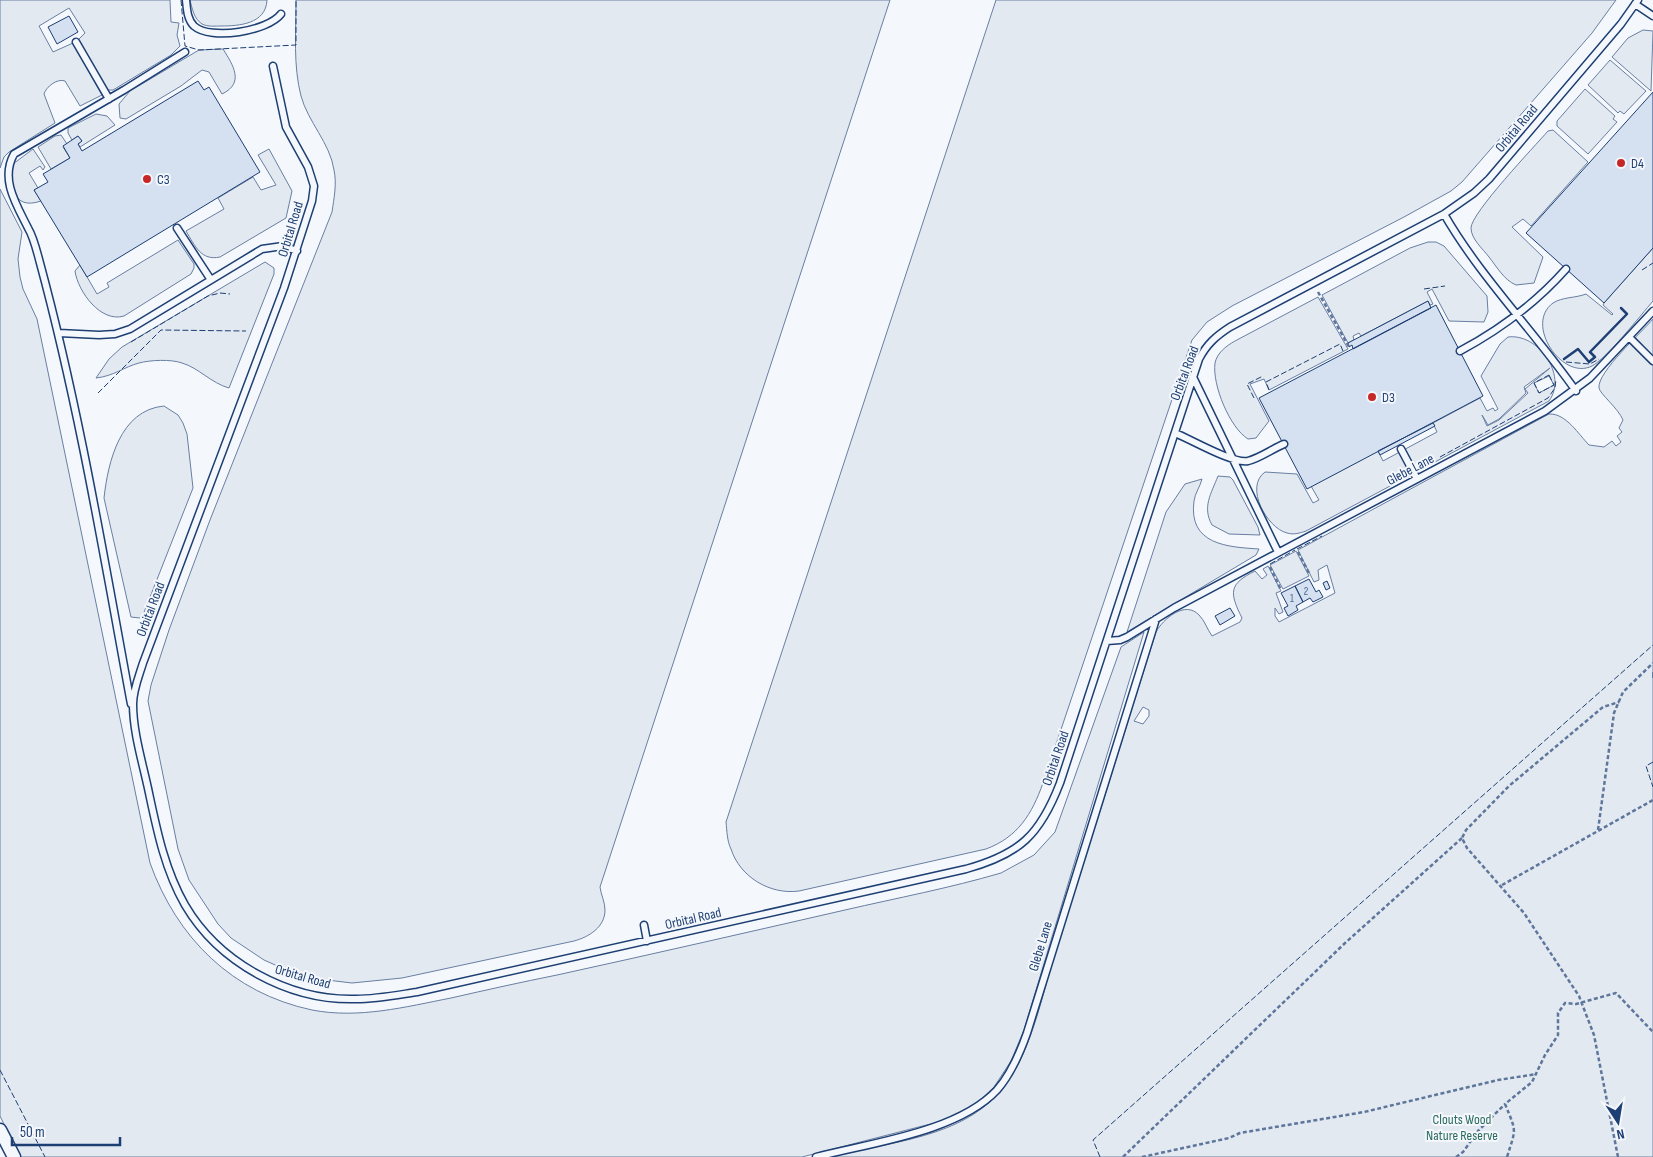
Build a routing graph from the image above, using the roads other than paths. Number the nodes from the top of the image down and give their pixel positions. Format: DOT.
graph roads {
  1 [pos="186,0"];
  2 [pos="1636,2"];
  3 [pos="281,14"];
  4 [pos="1653,16"];
  5 [pos="76,42"];
  6 [pos="185,52"];
  7 [pos="273,66"];
  8 [pos="109,99"];
  9 [pos="1444,214"];
  10 [pos="177,228"];
  11 [pos="297,250"];
  12 [pos="1566,269"];
  13 [pos="211,280"];
  14 [pos="1653,311"];
  15 [pos="1518,314"];
  16 [pos="59,333"];
  17 [pos="1629,337"];
  18 [pos="1460,351"];
  19 [pos="1653,361"];
  20 [pos="1194,377"];
  21 [pos="1576,391"];
  22 [pos="1175,433"];
  23 [pos="1284,444"];
  24 [pos="1401,449"];
  25 [pos="1233,461"];
  26 [pos="1417,479"];
  27 [pos="1278,552"];
  28 [pos="1156,619"];
  29 [pos="1107,640"];
  30 [pos="136,730"];
  31 [pos="644,925"];
  32 [pos="647,941"];
  33 [pos="0,1130"];
  34 [pos="14,1157"];
  35 [pos="816,1157"];
  1 -- 3 [label="lane"];
  2 -- 4 [label="lane"];
  2 -- 9 [label="lane, Orbital Road"];
  5 -- 8 [label="lane"];
  6 -- 8 [label="lane"];
  7 -- 11 [label="lane, Orbital Road"];
  8 -- 16 [label="lane"];
  9 -- 15 [label="lane"];
  9 -- 20 [label="lane, Orbital Road"];
  10 -- 13 [label="lane"];
  11 -- 13 [label="lane"];
  11 -- 30 [label="lane, Orbital Road"];
  12 -- 15 [label="lane"];
  13 -- 16 [label="lane"];
  14 -- 17 [label="lane, Glebe Lane"];
  15 -- 18 [label="lane"];
  15 -- 21 [label="lane"];
  16 -- 30 [label="lane"];
  17 -- 19 [label="lane"];
  17 -- 21 [label="lane, Glebe Lane"];
  20 -- 22 [label="lane, Orbital Road"];
  20 -- 25 [label="lane"];
  21 -- 26 [label="lane, Glebe Lane"];
  22 -- 25 [label="lane"];
  22 -- 29 [label="lane, Orbital Road"];
  23 -- 25 [label="lane"];
  24 -- 26 [label="lane"];
  25 -- 27 [label="lane"];
  26 -- 27 [label="lane, Glebe Lane"];
  27 -- 28 [label="lane, Glebe Lane"];
  28 -- 29 [label="lane, Glebe Lane"];
  28 -- 35 [label="lane, Glebe Lane"];
  29 -- 32 [label="lane, Orbital Road"];
  30 -- 32 [label="lane, Orbital Road"];
  31 -- 32 [label="lane"];
  33 -- 34 [label="street"];
}
